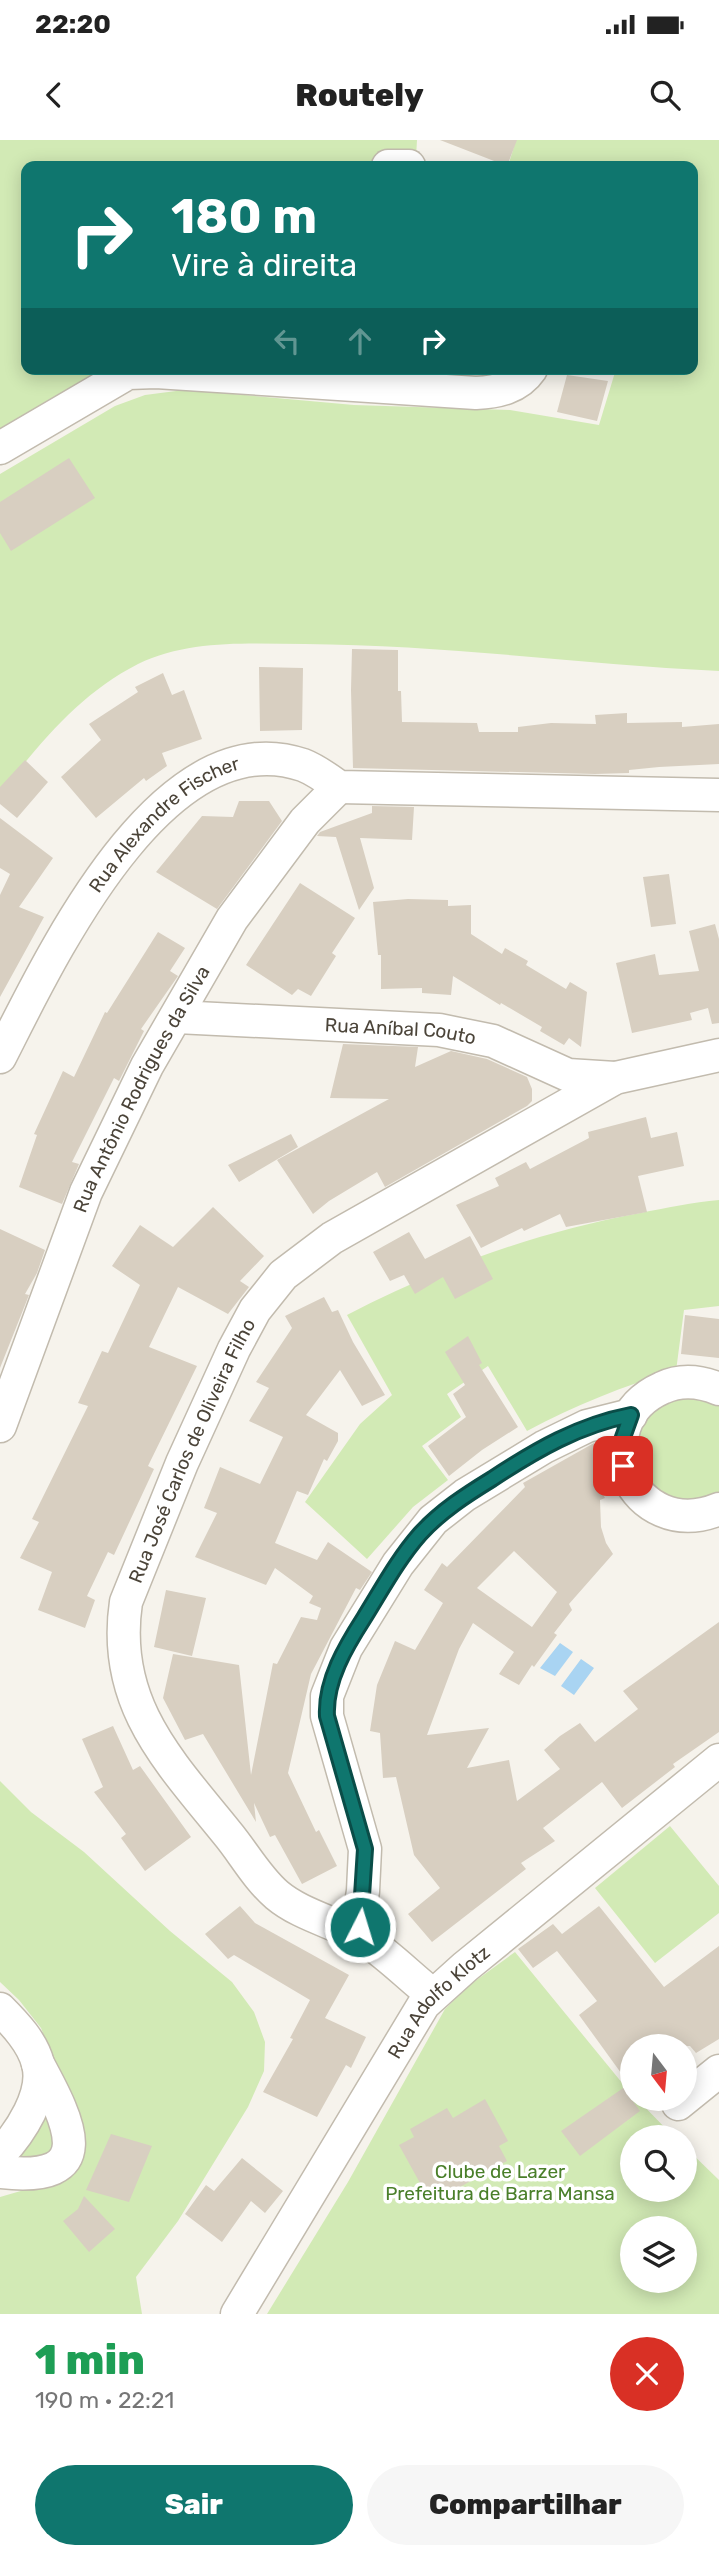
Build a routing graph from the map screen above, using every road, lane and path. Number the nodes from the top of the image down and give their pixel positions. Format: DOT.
graph roads {
  1 [pos="122,375"];
  2 [pos="188,375"];
  3 [pos="526,375"];
  4 [pos="0,448"];
  5 [pos="339,787"];
  6 [pos="719,795"];
  7 [pos="177,1017"];
  8 [pos="719,1055"];
  9 [pos="0,1057"];
  10 [pos="615,1078"];
  11 [pos="719,1389"];
  12 [pos="631,1415"];
  13 [pos="0,1426"];
  14 [pos="719,1509"];
  15 [pos="719,1760"];
  16 [pos="363,1891"];
  17 [pos="316,1916"];
  18 [pos="366,1941"];
  19 [pos="433,1995"];
  20 [pos="0,2009"];
  21 [pos="38,2064"];
  22 [pos="719,2071"];
  23 [pos="697,2089"];
  24 [pos="0,2154"];
  25 [pos="0,2172"];
  26 [pos="237,2314"];
  1 -- 4 [label="street"];
  2 -- 3 [label="street"];
  5 -- 6 [label="street"];
  5 -- 7 [label="street, Rua Antônio Rodrigues da Silva"];
  5 -- 9 [label="street, Rua Alexandre Fischer"];
  7 -- 10 [label="street, Rua Aníbal Couto"];
  7 -- 13 [label="street, Rua Antônio Rodrigues da Silva"];
  8 -- 10 [label="street, Rua José Carlos de Oliveira Filho"];
  10 -- 17 [label="street, Rua José Carlos de Oliveira Filho"];
  11 -- 12 [label="street"];
  12 -- 14 [label="street"];
  12 -- 16 [label="street"];
  15 -- 19 [label="street, Rua Adolfo Klotz"];
  16 -- 17 [label="street"];
  16 -- 18 [label="street"];
  17 -- 18 [label="street, Rua José Carlos de Oliveira Filho"];
  18 -- 19 [label="street, Rua José Carlos de Oliveira Filho"];
  19 -- 26 [label="street, Rua Adolfo Klotz"];
  20 -- 21 [label="street"];
  21 -- 24 [label="street"];
  21 -- 25 [label="street"];
  22 -- 23 [label="street"];
}
